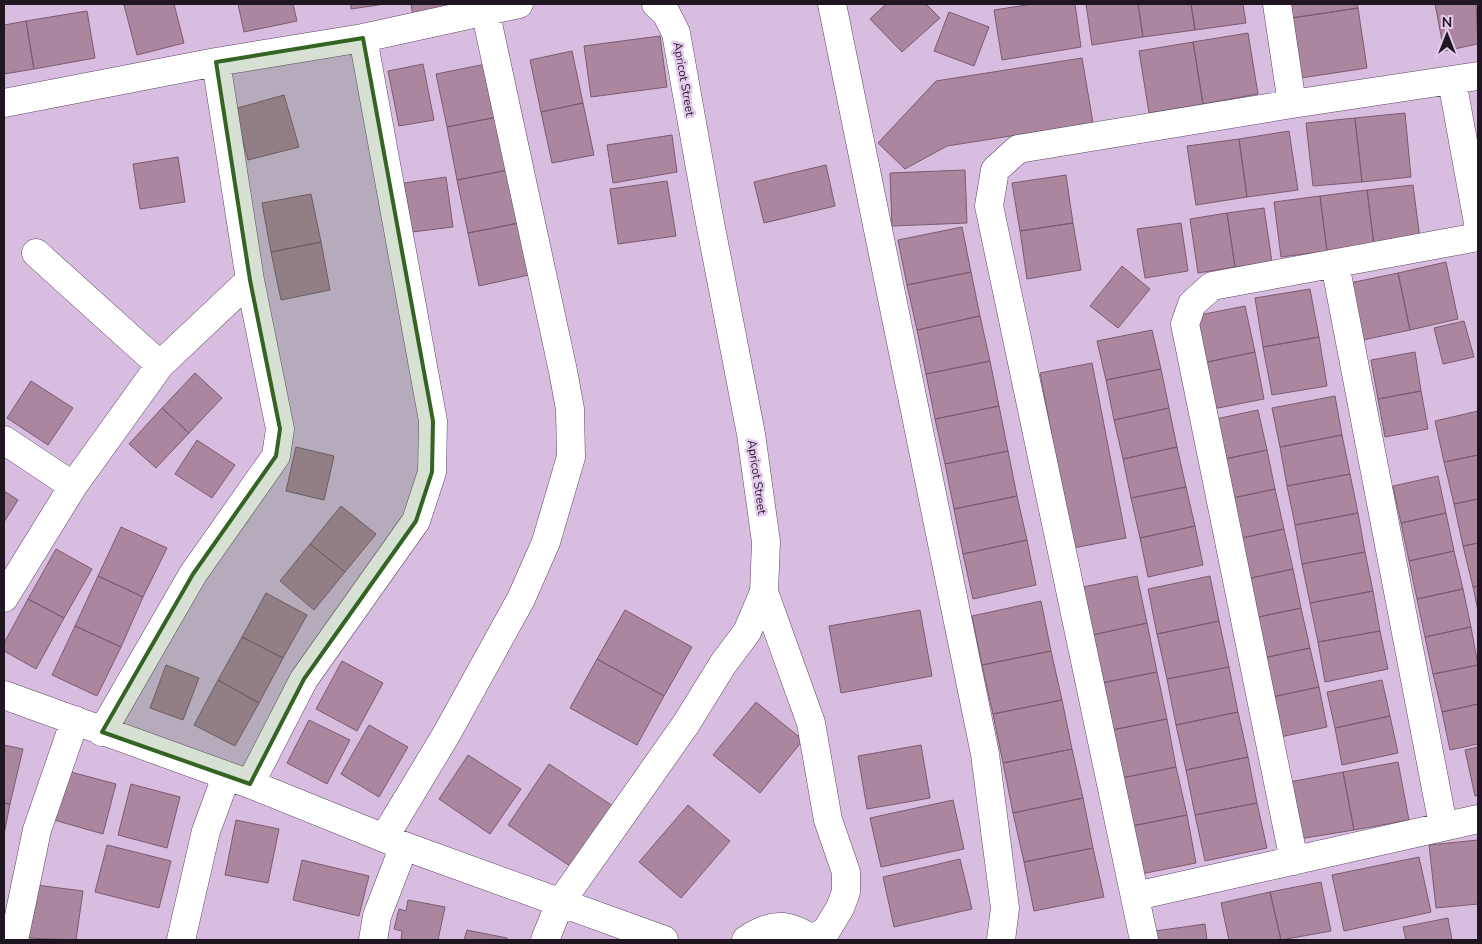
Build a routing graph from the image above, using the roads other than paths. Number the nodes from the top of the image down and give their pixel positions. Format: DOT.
graph roads {
  1 [pos="519,4"];
  2 [pos="656,4"];
  3 [pos="832,4"];
  4 [pos="1277,4"];
  5 [pos="485,10"];
  6 [pos="363,38"];
  7 [pos="216,62"];
  8 [pos="1465,79"];
  9 [pos="4,103"];
  10 [pos="1292,104"];
  11 [pos="1478,222"];
  12 [pos="1478,236"];
  13 [pos="36,253"];
  14 [pos="1335,264"];
  15 [pos="250,280"];
  16 [pos="160,365"];
  17 [pos="4,440"];
  18 [pos="73,486"];
  19 [pos="764,592"];
  20 [pos="4,598"];
  21 [pos="4,695"];
  22 [pos="75,720"];
  23 [pos="102,732"];
  24 [pos="238,781"];
  25 [pos="1478,819"];
  26 [pos="1443,825"];
  27 [pos="394,842"];
  28 [pos="1294,861"];
  29 [pos="1136,896"];
  30 [pos="560,903"];
  31 [pos="1004,908"];
  32 [pos="14,940"];
  33 [pos="181,940"];
  34 [pos="373,940"];
  35 [pos="545,940"];
  36 [pos="664,940"];
  37 [pos="746,940"];
  38 [pos="812,940"];
  39 [pos="1001,940"];
  40 [pos="1017,940"];
  41 [pos="1144,940"];
  1 -- 5 [label="street"];
  2 -- 19 [label="street, Apricot Street"];
  3 -- 31 [label="street"];
  4 -- 10 [label="street"];
  5 -- 6 [label="street"];
  5 -- 27 [label="street"];
  6 -- 7 [label="street"];
  6 -- 24 [label="street"];
  7 -- 9 [label="street"];
  7 -- 15 [label="street"];
  8 -- 10 [label="street"];
  8 -- 11 [label="street"];
  10 -- 29 [label="street"];
  12 -- 14 [label="street"];
  13 -- 16 [label="street"];
  14 -- 26 [label="street"];
  14 -- 28 [label="street"];
  15 -- 16 [label="street"];
  15 -- 23 [label="street"];
  16 -- 18 [label="street"];
  17 -- 18 [label="street"];
  18 -- 20 [label="street"];
  19 -- 30 [label="street"];
  19 -- 38 [label="street, Apricot Street"];
  21 -- 22 [label="street"];
  22 -- 23 [label="street"];
  22 -- 32 [label="street"];
  23 -- 24 [label="street"];
  24 -- 27 [label="street"];
  24 -- 33 [label="street"];
  25 -- 26 [label="street"];
  26 -- 28 [label="street"];
  27 -- 30 [label="street"];
  27 -- 34 [label="street"];
  28 -- 29 [label="street"];
  29 -- 41 [label="street"];
  30 -- 35 [label="street"];
  30 -- 36 [label="street"];
  31 -- 39 [label="street"];
  31 -- 40 [label="street"];
  37 -- 38 [label="street"];
}
